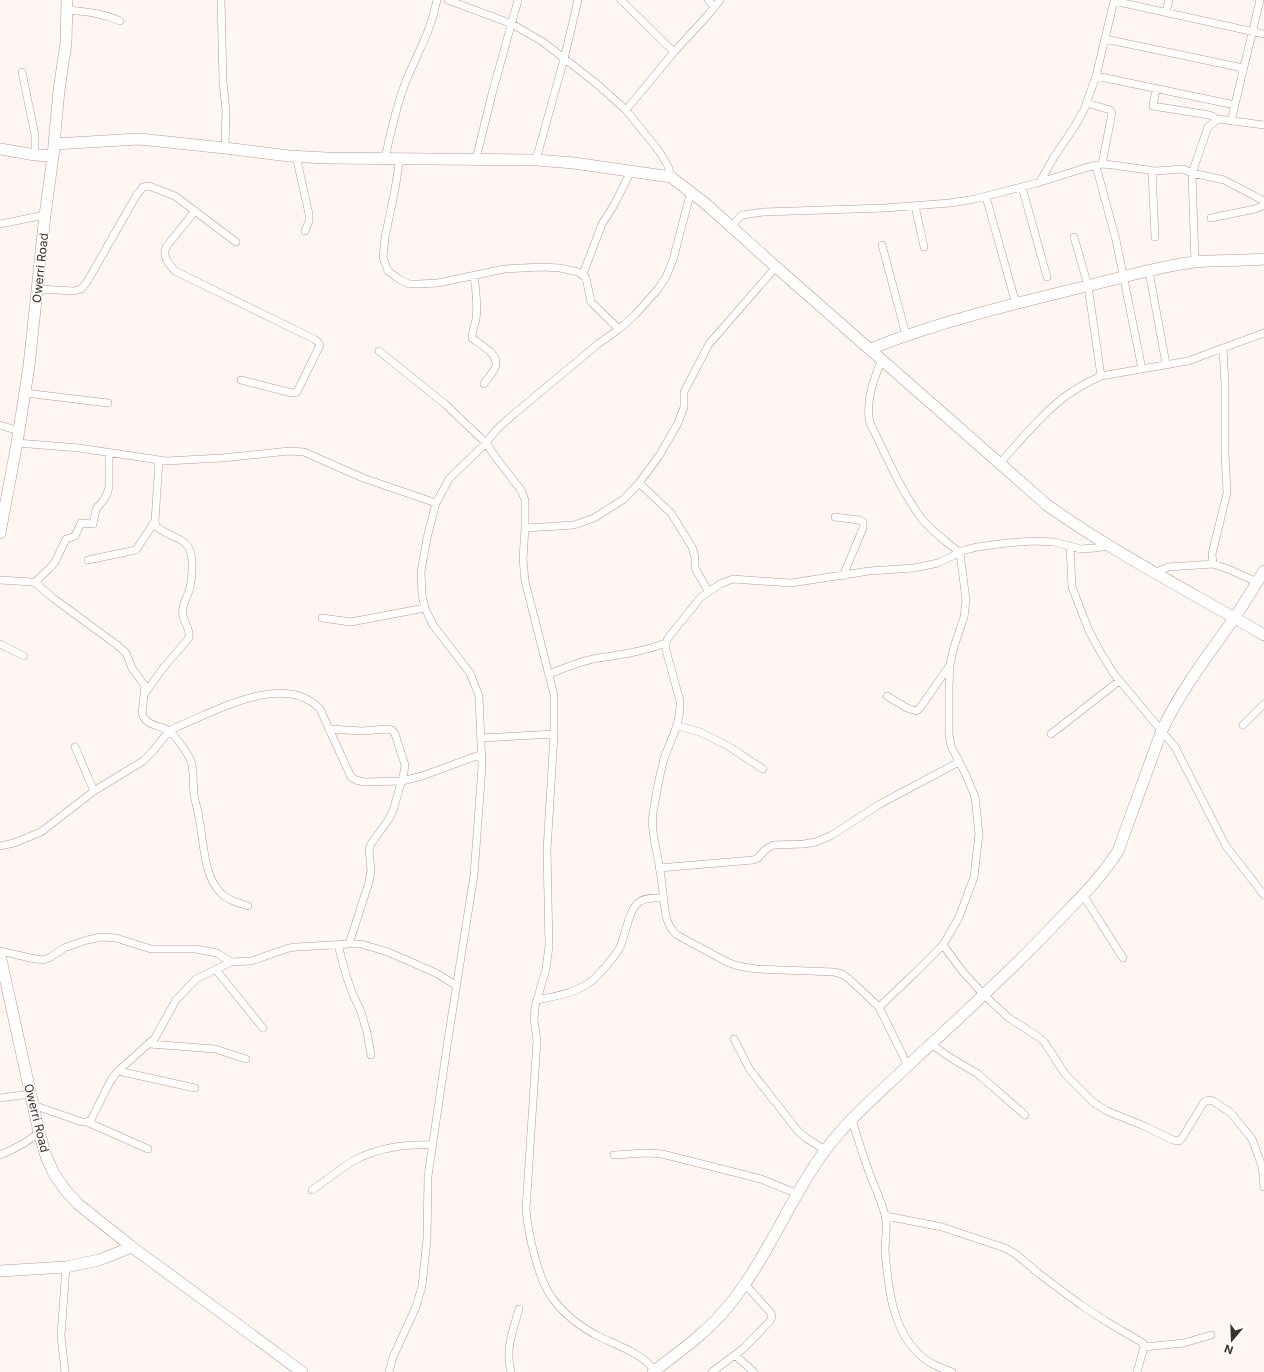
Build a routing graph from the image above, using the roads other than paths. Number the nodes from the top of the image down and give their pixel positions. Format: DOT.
graph roads {
  1 [pos="221,0"];
  2 [pos="437,0"];
  3 [pos="448,0"];
  4 [pos="518,0"];
  5 [pos="578,0"];
  6 [pos="621,0"];
  7 [pos="708,0"];
  8 [pos="720,0"];
  9 [pos="1169,0"];
  10 [pos="1260,0"];
  11 [pos="67,5"];
  12 [pos="714,7"];
  13 [pos="1166,12"];
  14 [pos="120,21"];
  15 [pos="512,24"];
  16 [pos="1252,31"];
  17 [pos="1264,34"];
  18 [pos="1105,39"];
  19 [pos="674,52"];
  20 [pos="564,59"];
  21 [pos="1244,68"];
  22 [pos="22,72"];
  23 [pos="1096,76"];
  24 [pos="1156,89"];
  25 [pos="1087,102"];
  26 [pos="1235,105"];
  27 [pos="626,110"];
  28 [pos="1215,120"];
  29 [pos="1231,121"];
  30 [pos="1264,126"];
  31 [pos="54,144"];
  32 [pos="225,148"];
  33 [pos="0,149"];
  34 [pos="35,155"];
  35 [pos="53,156"];
  36 [pos="296,156"];
  37 [pos="385,158"];
  38 [pos="400,158"];
  39 [pos="476,159"];
  40 [pos="536,160"];
  41 [pos="1099,165"];
  42 [pos="631,171"];
  43 [pos="1152,171"];
  44 [pos="1192,173"];
  45 [pos="671,177"];
  46 [pos="1040,182"];
  47 [pos="1022,187"];
  48 [pos="691,192"];
  49 [pos="986,197"];
  50 [pos="1264,201"];
  51 [pos="1264,205"];
  52 [pos="915,206"];
  53 [pos="195,211"];
  54 [pos="45,215"];
  55 [pos="1211,218"];
  56 [pos="0,224"];
  57 [pos="731,226"];
  58 [pos="305,231"];
  59 [pos="1074,237"];
  60 [pos="1155,237"];
  61 [pos="236,242"];
  62 [pos="882,245"];
  63 [pos="924,247"];
  64 [pos="1264,259"];
  65 [pos="1195,262"];
  66 [pos="776,267"];
  67 [pos="1149,271"];
  68 [pos="583,274"];
  69 [pos="474,276"];
  70 [pos="1047,277"];
  71 [pos="1124,277"];
  72 [pos="1088,286"];
  73 [pos="38,289"];
  74 [pos="1016,304"];
  75 [pos="619,330"];
  76 [pos="1264,334"];
  77 [pos="906,335"];
  78 [pos="870,349"];
  79 [pos="1223,349"];
  80 [pos="379,351"];
  81 [pos="882,359"];
  82 [pos="1166,364"];
  83 [pos="1142,369"];
  84 [pos="1101,376"];
  85 [pos="241,380"];
  86 [pos="484,384"];
  87 [pos="25,393"];
  88 [pos="108,403"];
  89 [pos="0,425"];
  90 [pos="19,431"];
  91 [pos="17,443"];
  92 [pos="486,443"];
  93 [pos="110,452"];
  94 [pos="159,460"];
  95 [pos="1000,463"];
  96 [pos="639,483"];
  97 [pos="436,503"];
  98 [pos="835,517"];
  99 [pos="154,521"];
  100 [pos="525,528"];
  101 [pos="0,534"];
  102 [pos="1070,546"];
  103 [pos="1108,546"];
  104 [pos="960,552"];
  105 [pos="88,560"];
  106 [pos="1213,564"];
  107 [pos="1264,571"];
  108 [pos="1155,573"];
  109 [pos="843,576"];
  110 [pos="0,580"];
  111 [pos="1257,582"];
  112 [pos="34,583"];
  113 [pos="708,591"];
  114 [pos="425,608"];
  115 [pos="322,618"];
  116 [pos="1235,618"];
  117 [pos="1264,635"];
  118 [pos="666,643"];
  119 [pos="0,644"];
  120 [pos="24,656"];
  121 [pos="950,664"];
  122 [pos="549,674"];
  123 [pos="1119,681"];
  124 [pos="145,693"];
  125 [pos="887,696"];
  126 [pos="1264,704"];
  127 [pos="1243,725"];
  128 [pos="678,726"];
  129 [pos="329,729"];
  130 [pos="1162,730"];
  131 [pos="169,731"];
  132 [pos="554,734"];
  133 [pos="1051,734"];
  134 [pos="482,738"];
  135 [pos="75,747"];
  136 [pos="482,754"];
  137 [pos="958,762"];
  138 [pos="763,769"];
  139 [pos="402,781"];
  140 [pos="94,791"];
  141 [pos="0,846"];
  142 [pos="660,868"];
  143 [pos="1083,895"];
  144 [pos="1264,895"];
  145 [pos="663,898"];
  146 [pos="248,906"];
  147 [pos="349,944"];
  148 [pos="338,945"];
  149 [pos="942,945"];
  150 [pos="0,951"];
  151 [pos="0,955"];
  152 [pos="1123,958"];
  153 [pos="232,962"];
  154 [pos="216,970"];
  155 [pos="456,986"];
  156 [pos="984,995"];
  157 [pos="537,1000"];
  158 [pos="879,1007"];
  159 [pos="263,1028"];
  160 [pos="734,1039"];
  161 [pos="150,1044"];
  162 [pos="932,1044"];
  163 [pos="371,1055"];
  164 [pos="246,1059"];
  165 [pos="908,1066"];
  166 [pos="118,1071"];
  167 [pos="195,1088"];
  168 [pos="0,1098"];
  169 [pos="32,1100"];
  170 [pos="1025,1115"];
  171 [pos="852,1120"];
  172 [pos="87,1122"];
  173 [pos="39,1132"];
  174 [pos="432,1144"];
  175 [pos="148,1149"];
  176 [pos="825,1150"];
  177 [pos="0,1155"];
  178 [pos="614,1155"];
  179 [pos="1263,1165"];
  180 [pos="1264,1187"];
  181 [pos="312,1190"];
  182 [pos="798,1194"];
  183 [pos="886,1216"];
  184 [pos="132,1247"];
  185 [pos="66,1267"];
  186 [pos="0,1271"];
  187 [pos="745,1284"];
  188 [pos="519,1308"];
  189 [pos="1211,1335"];
  190 [pos="1144,1347"];
  191 [pos="735,1355"];
  192 [pos="655,1371"];
  193 [pos="944,1371"];
  194 [pos="65,1372"];
  195 [pos="302,1372"];
  196 [pos="389,1372"];
  197 [pos="511,1372"];
  198 [pos="712,1372"];
  199 [pos="754,1372"];
  200 [pos="952,1372"];
  201 [pos="1137,1372"];
  1 -- 32 [label="street"];
  2 -- 37 [label="street"];
  3 -- 15 [label="street"];
  4 -- 15 [label="street"];
  5 -- 20 [label="street"];
  6 -- 19 [label="street"];
  7 -- 12 [label="street"];
  8 -- 12 [label="street"];
  9 -- 13 [label="street"];
  10 -- 16 [label="street"];
  11 -- 14 [label="street"];
  11 -- 31 [label="main road, Owerri Road"];
  12 -- 19 [label="street"];
  13 -- 16 [label="street"];
  13 -- 18 [label="street"];
  15 -- 20 [label="street"];
  15 -- 39 [label="street"];
  16 -- 17 [label="street"];
  16 -- 21 [label="street"];
  18 -- 21 [label="street"];
  18 -- 23 [label="street"];
  19 -- 27 [label="street"];
  20 -- 27 [label="street"];
  20 -- 40 [label="street"];
  21 -- 26 [label="street"];
  22 -- 34 [label="street"];
  23 -- 24 [label="street"];
  23 -- 25 [label="street"];
  24 -- 26 [label="street"];
  24 -- 28 [label="street"];
  25 -- 41 [label="street"];
  25 -- 46 [label="street"];
  26 -- 29 [label="street"];
  27 -- 45 [label="street"];
  28 -- 29 [label="street"];
  28 -- 44 [label="street"];
  29 -- 30 [label="street"];
  31 -- 32 [label="main road"];
  31 -- 35 [label="main road, Owerri Road"];
  32 -- 36 [label="main road"];
  33 -- 34 [label="main road"];
  34 -- 35 [label="main road"];
  35 -- 54 [label="main road, Owerri Road"];
  36 -- 37 [label="main road"];
  36 -- 58 [label="street"];
  37 -- 38 [label="main road"];
  38 -- 39 [label="main road"];
  38 -- 69 [label="street"];
  39 -- 40 [label="main road"];
  40 -- 42 [label="main road"];
  41 -- 43 [label="street"];
  41 -- 46 [label="street"];
  41 -- 71 [label="street"];
  42 -- 45 [label="main road"];
  42 -- 68 [label="street"];
  43 -- 44 [label="street"];
  43 -- 60 [label="street"];
  44 -- 50 [label="street"];
  44 -- 65 [label="street"];
  45 -- 48 [label="main road"];
  46 -- 47 [label="street"];
  47 -- 49 [label="street"];
  47 -- 70 [label="street"];
  48 -- 57 [label="main road"];
  48 -- 75 [label="street"];
  49 -- 52 [label="street"];
  49 -- 74 [label="street"];
  51 -- 55 [label="street"];
  52 -- 57 [label="street"];
  52 -- 63 [label="street"];
  53 -- 61 [label="street"];
  53 -- 73 [label="street"];
  53 -- 85 [label="street"];
  54 -- 56 [label="street"];
  54 -- 73 [label="main road, Owerri Road"];
  57 -- 66 [label="main road"];
  59 -- 72 [label="street"];
  62 -- 77 [label="street"];
  64 -- 65 [label="main road"];
  65 -- 67 [label="main road"];
  66 -- 78 [label="main road"];
  66 -- 96 [label="street"];
  67 -- 71 [label="main road"];
  67 -- 82 [label="street"];
  68 -- 69 [label="street"];
  68 -- 75 [label="street"];
  69 -- 86 [label="street"];
  71 -- 72 [label="main road"];
  71 -- 83 [label="street"];
  72 -- 74 [label="main road"];
  72 -- 84 [label="street"];
  73 -- 87 [label="main road, Owerri Road"];
  74 -- 77 [label="main road"];
  75 -- 92 [label="street"];
  76 -- 79 [label="street"];
  77 -- 78 [label="main road"];
  78 -- 81 [label="main road"];
  79 -- 82 [label="street"];
  79 -- 106 [label="street"];
  80 -- 92 [label="street"];
  81 -- 95 [label="main road"];
  81 -- 104 [label="street"];
  82 -- 83 [label="street"];
  83 -- 84 [label="street"];
  84 -- 95 [label="street"];
  87 -- 88 [label="street"];
  87 -- 90 [label="main road, Owerri Road"];
  89 -- 90 [label="street"];
  90 -- 91 [label="main road, Owerri Road"];
  91 -- 93 [label="street"];
  91 -- 101 [label="main road, Owerri Road"];
  92 -- 97 [label="street"];
  92 -- 100 [label="street"];
  93 -- 94 [label="street"];
  93 -- 112 [label="street"];
  94 -- 97 [label="street"];
  94 -- 99 [label="street"];
  95 -- 103 [label="main road"];
  96 -- 100 [label="street"];
  96 -- 113 [label="street"];
  97 -- 114 [label="street"];
  98 -- 109 [label="street"];
  99 -- 105 [label="street"];
  99 -- 124 [label="street"];
  100 -- 122 [label="street"];
  102 -- 103 [label="street"];
  102 -- 104 [label="street"];
  102 -- 123 [label="street"];
  103 -- 108 [label="main road"];
  104 -- 109 [label="street"];
  104 -- 121 [label="street"];
  106 -- 108 [label="street"];
  106 -- 111 [label="street"];
  107 -- 111 [label="main road"];
  108 -- 116 [label="main road"];
  109 -- 113 [label="street"];
  110 -- 112 [label="street"];
  111 -- 116 [label="main road"];
  112 -- 124 [label="street"];
  113 -- 118 [label="street"];
  114 -- 115 [label="street"];
  114 -- 134 [label="street"];
  116 -- 117 [label="main road"];
  116 -- 130 [label="main road"];
  118 -- 122 [label="street"];
  118 -- 128 [label="street"];
  119 -- 120 [label="street"];
  121 -- 125 [label="street"];
  121 -- 137 [label="street"];
  122 -- 132 [label="street"];
  123 -- 130 [label="street"];
  123 -- 133 [label="street"];
  124 -- 131 [label="street"];
  126 -- 127 [label="street"];
  128 -- 138 [label="street"];
  128 -- 142 [label="street"];
  129 -- 131 [label="street"];
  129 -- 139 [label="street"];
  129 -- 139 [label="street"];
  130 -- 143 [label="main road"];
  130 -- 144 [label="street"];
  131 -- 140 [label="street"];
  131 -- 146 [label="street"];
  132 -- 134 [label="street"];
  132 -- 157 [label="street"];
  134 -- 136 [label="street"];
  135 -- 140 [label="street"];
  136 -- 139 [label="street"];
  136 -- 155 [label="street"];
  137 -- 142 [label="street"];
  137 -- 149 [label="street"];
  139 -- 147 [label="street"];
  140 -- 141 [label="street"];
  142 -- 145 [label="street"];
  143 -- 152 [label="street"];
  143 -- 156 [label="main road"];
  145 -- 157 [label="street"];
  145 -- 158 [label="street"];
  147 -- 148 [label="street"];
  147 -- 155 [label="street"];
  148 -- 153 [label="street"];
  148 -- 163 [label="street"];
  149 -- 156 [label="street"];
  149 -- 158 [label="street"];
  150 -- 153 [label="street"];
  151 -- 169 [label="main road, Owerri Road"];
  153 -- 154 [label="street"];
  154 -- 159 [label="street"];
  154 -- 161 [label="street"];
  155 -- 174 [label="street"];
  156 -- 162 [label="main road"];
  156 -- 179 [label="street"];
  157 -- 192 [label="street"];
  158 -- 165 [label="street"];
  160 -- 176 [label="street"];
  161 -- 164 [label="street"];
  161 -- 166 [label="street"];
  162 -- 165 [label="main road"];
  162 -- 170 [label="street"];
  165 -- 171 [label="main road"];
  166 -- 167 [label="street"];
  166 -- 172 [label="street"];
  168 -- 169 [label="street"];
  169 -- 172 [label="street"];
  169 -- 173 [label="main road, Owerri Road"];
  171 -- 176 [label="main road"];
  171 -- 183 [label="street"];
  172 -- 175 [label="street"];
  173 -- 177 [label="street"];
  173 -- 184 [label="main road, Owerri Road"];
  174 -- 181 [label="street"];
  174 -- 196 [label="street"];
  176 -- 182 [label="main road"];
  178 -- 182 [label="street"];
  179 -- 180 [label="street"];
  182 -- 187 [label="main road"];
  183 -- 190 [label="street"];
  183 -- 193 [label="street"];
  184 -- 185 [label="main road"];
  184 -- 195 [label="main road, Owerri Road"];
  185 -- 186 [label="main road"];
  185 -- 194 [label="street"];
  187 -- 191 [label="street"];
  187 -- 192 [label="main road"];
  188 -- 197 [label="street"];
  189 -- 190 [label="street"];
  190 -- 201 [label="street"];
  191 -- 198 [label="street"];
  191 -- 199 [label="street"];
  193 -- 200 [label="street"];
}
